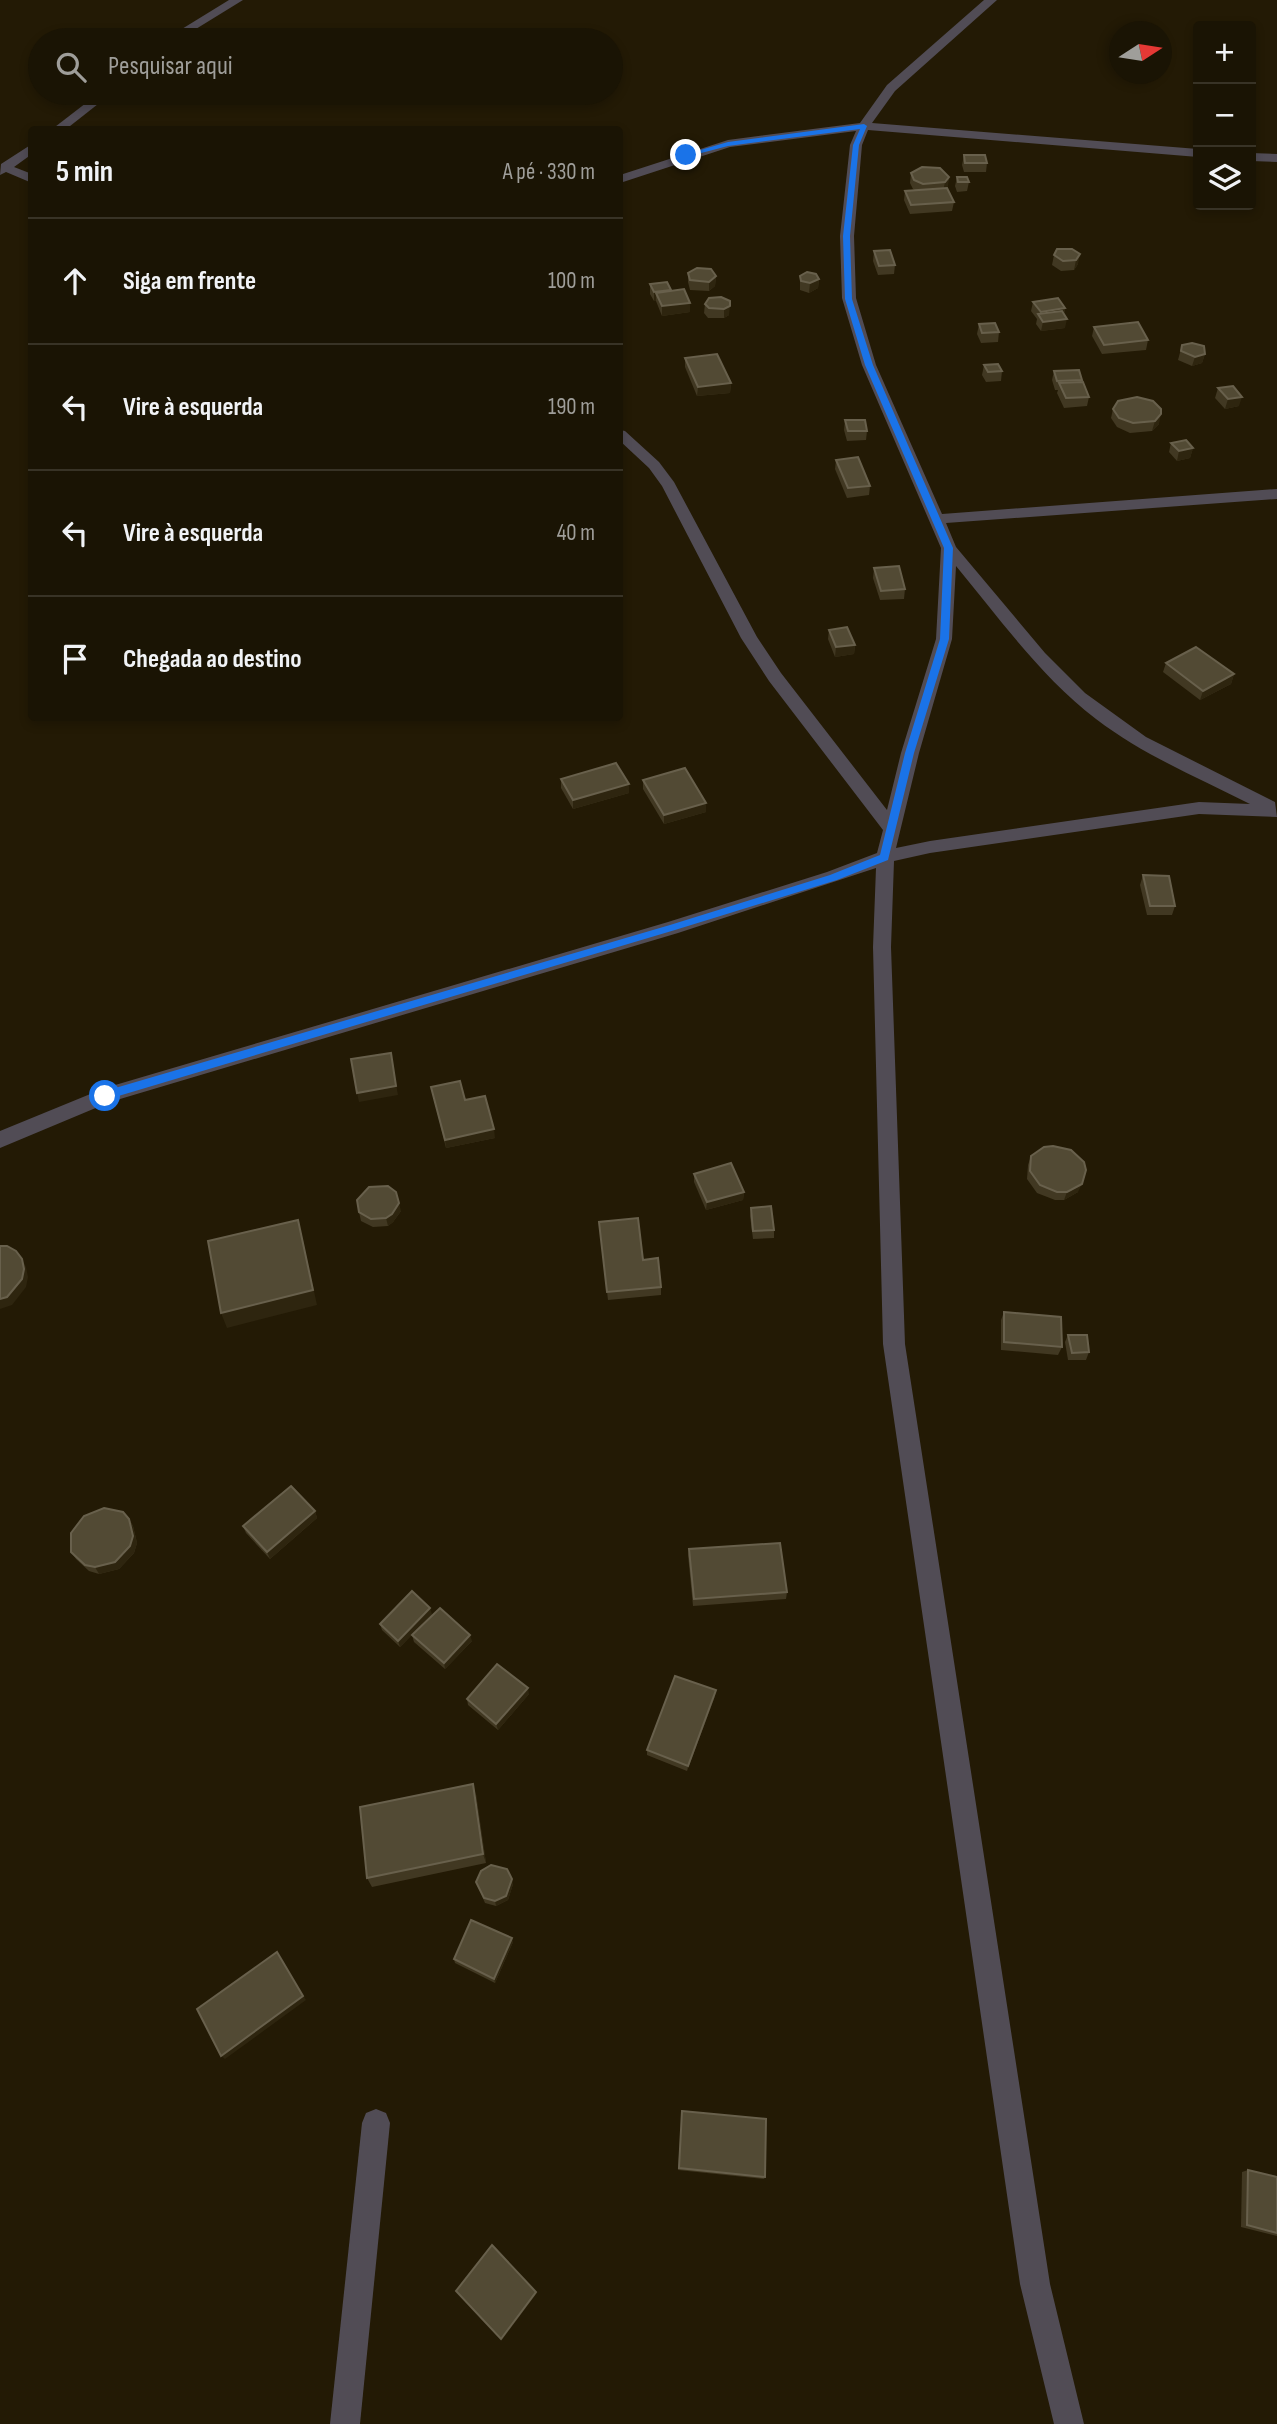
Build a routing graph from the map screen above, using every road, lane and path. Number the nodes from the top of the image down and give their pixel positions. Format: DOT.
graph roads {
  1 [pos="237,0"];
  2 [pos="991,0"];
  3 [pos="190,28"];
  4 [pos="90,105"];
  5 [pos="62,126"];
  6 [pos="864,126"];
  7 [pos="28,151"];
  8 [pos="1193,153"];
  9 [pos="1256,157"];
  10 [pos="1277,159"];
  11 [pos="2,169"];
  12 [pos="28,178"];
  13 [pos="623,178"];
  14 [pos="623,437"];
  15 [pos="1277,494"];
  16 [pos="936,519"];
  17 [pos="948,548"];
  18 [pos="1277,810"];
  19 [pos="892,829"];
  20 [pos="885,858"];
  21 [pos="0,1140"];
  22 [pos="376,2123"];
  23 [pos="345,2424"];
  24 [pos="1069,2424"];
  1 -- 3 [label="street"];
  2 -- 6 [label="street"];
  4 -- 5 [label="street"];
  6 -- 8 [label="street"];
  6 -- 13 [label="street"];
  6 -- 16 [label="street"];
  7 -- 11 [label="street"];
  9 -- 10 [label="street"];
  11 -- 12 [label="street"];
  14 -- 19 [label="street"];
  15 -- 16 [label="street"];
  16 -- 17 [label="street"];
  17 -- 18 [label="street"];
  17 -- 19 [label="street"];
  18 -- 20 [label="street"];
  19 -- 20 [label="street"];
  20 -- 21 [label="street"];
  20 -- 24 [label="street"];
  22 -- 23 [label="street"];
}
